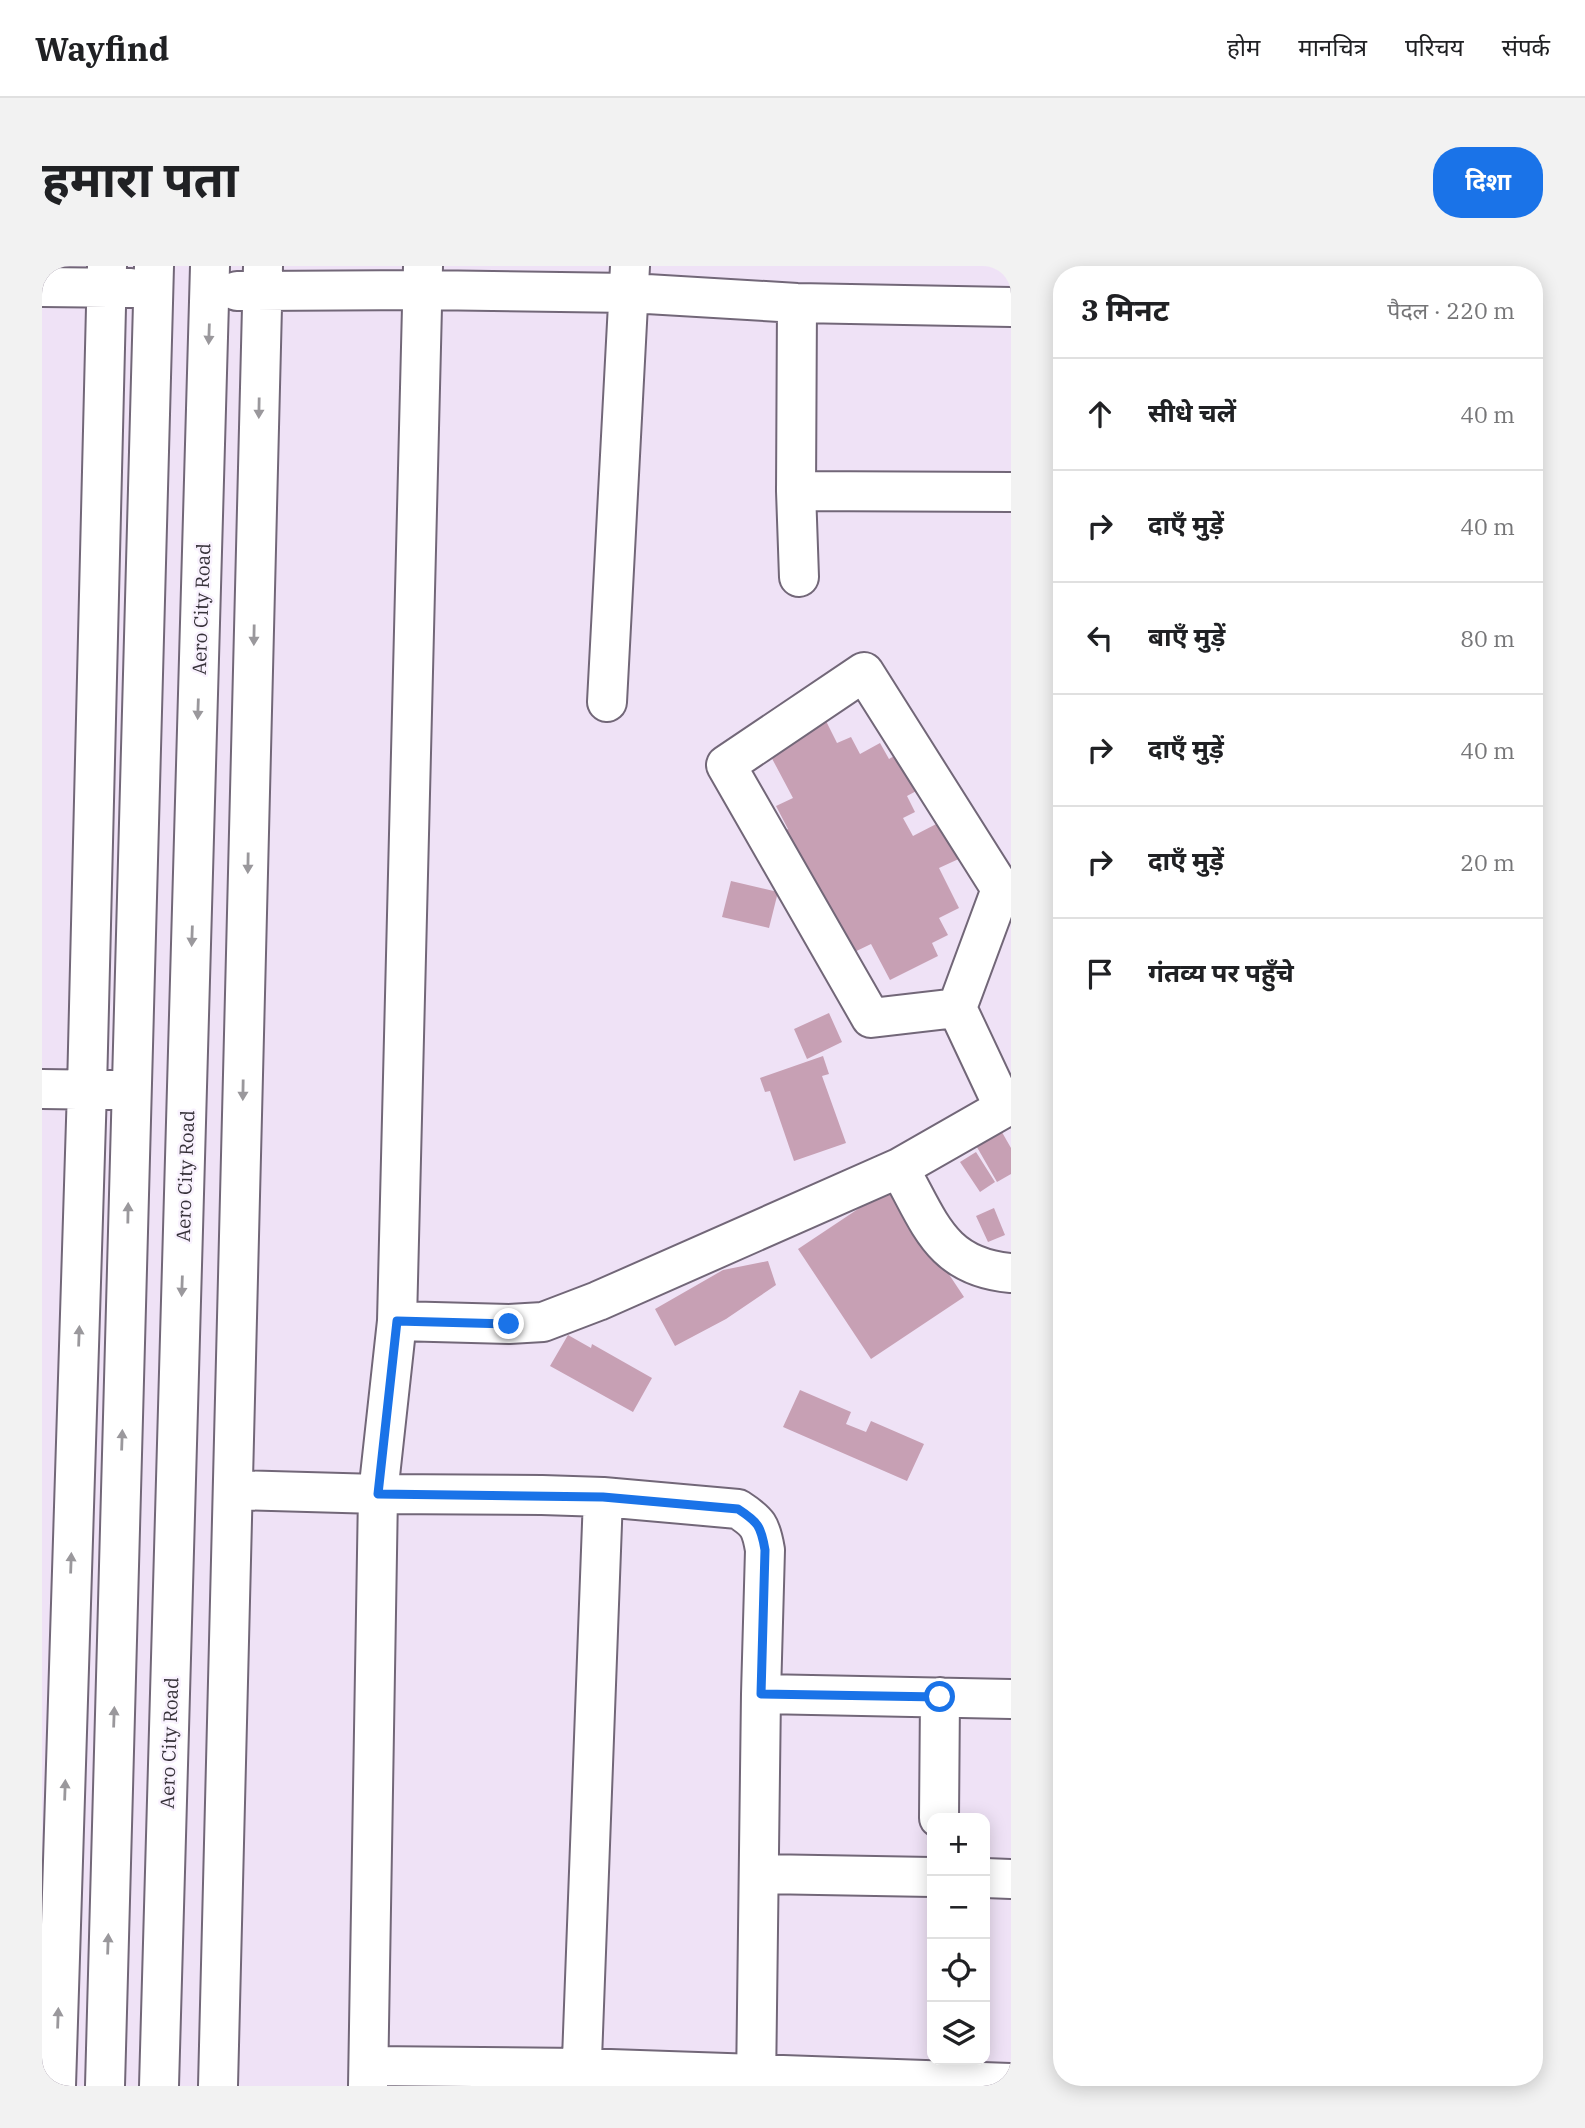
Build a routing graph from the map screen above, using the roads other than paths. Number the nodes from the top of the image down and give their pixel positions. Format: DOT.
graph roads {
  1 [pos="106,277"];
  2 [pos="154,277"];
  3 [pos="210,278"];
  4 [pos="262,278"];
  5 [pos="423,278"];
  6 [pos="630,280"];
  7 [pos="42,287"];
  8 [pos="797,303"];
  9 [pos="1011,307"];
  10 [pos="796,491"];
  11 [pos="1011,492"];
  12 [pos="799,577"];
  13 [pos="607,702"];
  14 [pos="957,1008"];
  15 [pos="42,1088"];
  16 [pos="87,1089"];
  17 [pos="131,1091"];
  18 [pos="1008,1106"];
  19 [pos="899,1168"];
  20 [pos="1011,1273"];
  21 [pos="397,1321"];
  22 [pos="233,1490"];
  23 [pos="378,1494"];
  24 [pos="120,1497"];
  25 [pos="603,1497"];
  26 [pos="57,1504"];
  27 [pos="761,1694"];
  28 [pos="940,1697"];
  29 [pos="1011,1699"];
  30 [pos="939,1813"];
  31 [pos="759,1874"];
  32 [pos="927,1877"];
  33 [pos="990,1878"];
  34 [pos="1011,1878"];
  35 [pos="368,2076"];
  36 [pos="581,2077"];
  37 [pos="756,2080"];
  38 [pos="1011,2083"];
  39 [pos="56,2086"];
  40 [pos="104,2086"];
  41 [pos="159,2086"];
  42 [pos="218,2086"];
  1 -- 2 [label="street"];
  1 -- 7 [label="street"];
  1 -- 16 [label="street"];
  2 -- 17 [label="street"];
  3 -- 4 [label="street"];
  3 -- 41 [label="street, Aero City Road, one-way"];
  4 -- 5 [label="street"];
  4 -- 22 [label="street, one-way"];
  5 -- 6 [label="street"];
  5 -- 21 [label="street"];
  6 -- 8 [label="street"];
  6 -- 13 [label="street"];
  8 -- 9 [label="street"];
  8 -- 10 [label="street"];
  10 -- 11 [label="street"];
  10 -- 12 [label="street"];
  14 -- 14 [label="street"];
  14 -- 18 [label="street"];
  15 -- 16 [label="street"];
  16 -- 17 [label="street"];
  26 -- 16 [label="street, one-way"];
  24 -- 17 [label="street, one-way"];
  18 -- 19 [label="street"];
  19 -- 20 [label="street"];
  19 -- 21 [label="street"];
  21 -- 23 [label="street"];
  22 -- 23 [label="street"];
  22 -- 42 [label="street"];
  23 -- 25 [label="street"];
  23 -- 35 [label="street"];
  24 -- 26 [label="street"];
  40 -- 24 [label="street, one-way"];
  25 -- 27 [label="street"];
  25 -- 36 [label="street"];
  39 -- 26 [label="street, one-way"];
  27 -- 28 [label="street"];
  27 -- 31 [label="street"];
  28 -- 29 [label="street"];
  28 -- 30 [label="street"];
  31 -- 32 [label="street"];
  31 -- 37 [label="street"];
  33 -- 34 [label="street"];
  35 -- 36 [label="street"];
  36 -- 37 [label="street"];
  37 -- 38 [label="street"];
}
